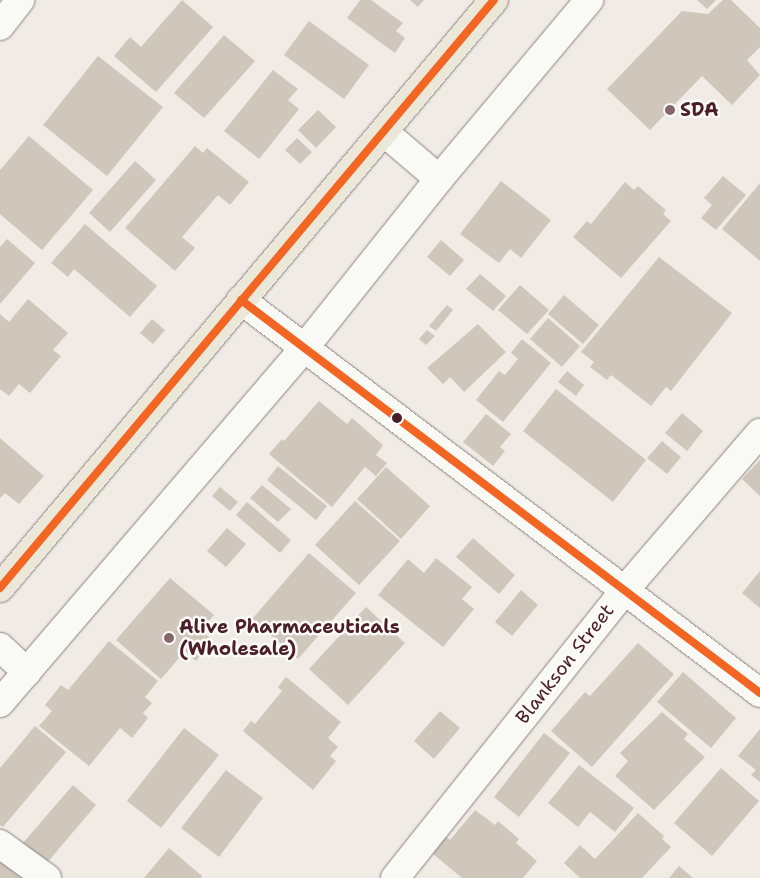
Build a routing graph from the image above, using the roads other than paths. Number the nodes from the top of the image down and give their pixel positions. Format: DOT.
graph roads {
  1 [pos="20,0"];
  2 [pos="494,0"];
  3 [pos="588,0"];
  4 [pos="0,26"];
  5 [pos="384,132"];
  6 [pos="439,179"];
  7 [pos="242,300"];
  8 [pos="304,347"];
  9 [pos="760,433"];
  10 [pos="0,588"];
  11 [pos="623,592"];
  12 [pos="0,647"];
  13 [pos="27,672"];
  14 [pos="760,693"];
  15 [pos="0,704"];
  16 [pos="0,844"];
  17 [pos="47,878"];
  18 [pos="395,878"];
  1 -- 4 [label="street"];
  2 -- 5 [label="main road"];
  3 -- 6 [label="street"];
  5 -- 6 [label="street"];
  5 -- 7 [label="main road"];
  6 -- 8 [label="street"];
  7 -- 8 [label="street"];
  7 -- 10 [label="main road"];
  8 -- 11 [label="street"];
  8 -- 13 [label="street"];
  9 -- 11 [label="street, Blankson Street"];
  11 -- 14 [label="street"];
  11 -- 18 [label="street, Blankson Street"];
  12 -- 13 [label="street"];
  13 -- 15 [label="street"];
  16 -- 17 [label="street"];
}
